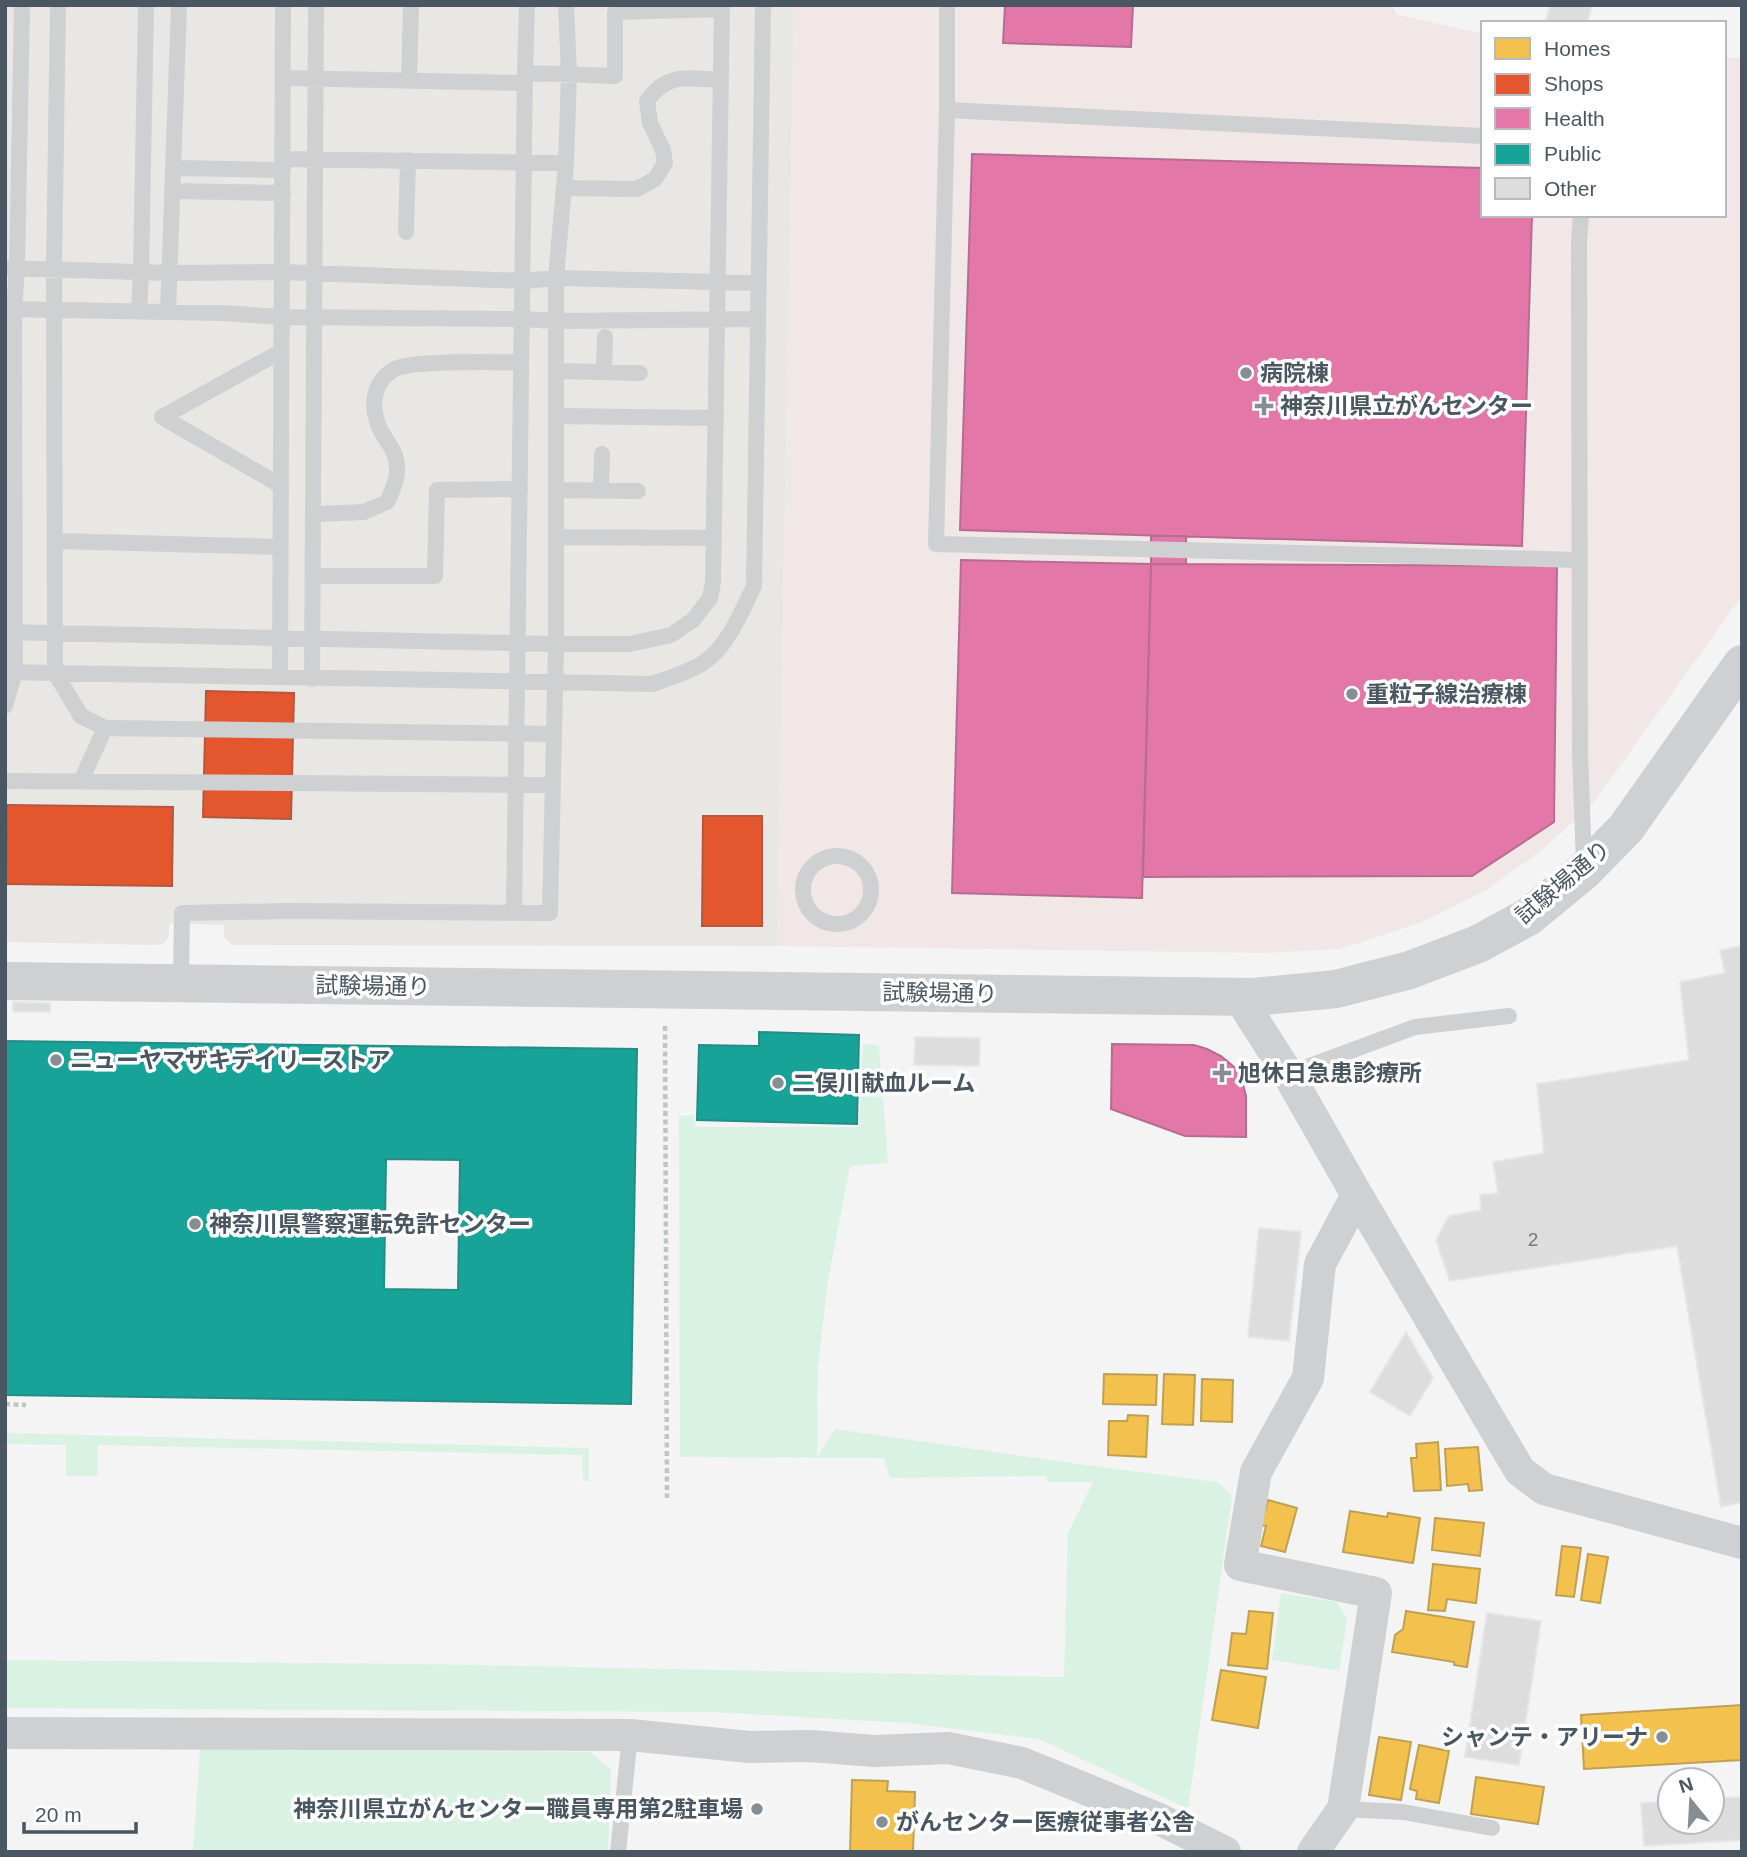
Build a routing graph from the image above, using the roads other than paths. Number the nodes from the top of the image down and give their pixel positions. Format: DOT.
graph roads {
  1 [pos="22,5"];
  2 [pos="58,5"];
  3 [pos="146,5"];
  4 [pos="179,5"];
  5 [pos="283,5"];
  6 [pos="316,5"];
  7 [pos="527,5"];
  8 [pos="566,5"];
  9 [pos="763,5"];
  10 [pos="947,5"];
  11 [pos="411,6"];
  12 [pos="722,7"];
  13 [pos="569,74"];
  14 [pos="283,78"];
  15 [pos="525,78"];
  16 [pos="315,79"];
  17 [pos="409,80"];
  18 [pos="721,80"];
  19 [pos="947,110"];
  20 [pos="1481,136"];
  21 [pos="316,159"];
  22 [pos="408,160"];
  23 [pos="524,163"];
  24 [pos="566,163"];
  25 [pos="283,164"];
  26 [pos="174,168"];
  27 [pos="564,188"];
  28 [pos="173,191"];
  29 [pos="283,192"];
  30 [pos="12,195"];
  31 [pos="1581,217"];
  32 [pos="406,232"];
  33 [pos="11,268"];
  34 [pos="54,269"];
  35 [pos="141,272"];
  36 [pos="283,272"];
  37 [pos="170,273"];
  38 [pos="315,274"];
  39 [pos="556,278"];
  40 [pos="523,281"];
  41 [pos="718,282"];
  42 [pos="759,283"];
  43 [pos="10,309"];
  44 [pos="54,310"];
  45 [pos="139,311"];
  46 [pos="168,312"];
  47 [pos="280,317"];
  48 [pos="315,317"];
  49 [pos="758,318"];
  50 [pos="522,319"];
  51 [pos="718,319"];
  52 [pos="557,321"];
  53 [pos="605,337"];
  54 [pos="280,352"];
  55 [pos="10,356"];
  56 [pos="521,362"];
  57 [pos="557,371"];
  58 [pos="604,371"];
  59 [pos="640,373"];
  60 [pos="557,416"];
  61 [pos="716,418"];
  62 [pos="602,454"];
  63 [pos="10,460"];
  64 [pos="280,485"];
  65 [pos="520,489"];
  66 [pos="601,489"];
  67 [pos="557,490"];
  68 [pos="638,491"];
  69 [pos="314,514"];
  70 [pos="556,537"];
  71 [pos="714,538"];
  72 [pos="55,541"];
  73 [pos="280,547"];
  74 [pos="1580,559"];
  75 [pos="313,576"];
  76 [pos="10,632"];
  77 [pos="55,633"];
  78 [pos="280,638"];
  79 [pos="313,639"];
  80 [pos="518,643"];
  81 [pos="556,644"];
  82 [pos="1742,664"];
  83 [pos="10,672"];
  84 [pos="55,673"];
  85 [pos="280,676"];
  86 [pos="312,679"];
  87 [pos="517,683"];
  88 [pos="555,684"];
  89 [pos="5,706"];
  90 [pos="106,729"];
  91 [pos="517,733"];
  92 [pos="554,734"];
  93 [pos="5,781"];
  94 [pos="81,781"];
  95 [pos="516,785"];
  96 [pos="553,785"];
  97 [pos="1584,871"];
  98 [pos="872,892"];
  99 [pos="514,913"];
  100 [pos="5,981"];
  101 [pos="181,983"];
  102 [pos="1239,997"];
  103 [pos="1509,1016"];
  104 [pos="1288,1074"];
  105 [pos="1357,1195"];
  106 [pos="1742,1543"];
  107 [pos="5,1733"];
  108 [pos="630,1735"];
  109 [pos="1343,1809"];
  110 [pos="1492,1828"];
  111 [pos="618,1852"];
  112 [pos="1225,1852"];
  113 [pos="1313,1852"];
  1 -- 30 [label="lane"];
  2 -- 34 [label="lane"];
  3 -- 35 [label="lane"];
  4 -- 26 [label="lane"];
  5 -- 14 [label="lane"];
  6 -- 16 [label="lane"];
  7 -- 15 [label="lane"];
  8 -- 13 [label="lane"];
  9 -- 42 [label="lane"];
  10 -- 19 [label="lane"];
  11 -- 17 [label="lane"];
  12 -- 13 [label="lane"];
  12 -- 18 [label="lane"];
  13 -- 15 [label="lane"];
  13 -- 24 [label="lane"];
  14 -- 16 [label="lane"];
  14 -- 25 [label="lane"];
  15 -- 17 [label="lane"];
  15 -- 23 [label="lane"];
  16 -- 17 [label="lane"];
  16 -- 21 [label="lane"];
  18 -- 27 [label="lane"];
  18 -- 41 [label="lane"];
  19 -- 20 [label="lane"];
  19 -- 74 [label="lane"];
  21 -- 22 [label="lane"];
  21 -- 25 [label="lane"];
  21 -- 38 [label="lane"];
  22 -- 23 [label="lane"];
  22 -- 32 [label="lane"];
  23 -- 24 [label="lane"];
  23 -- 40 [label="lane"];
  24 -- 27 [label="lane"];
  25 -- 26 [label="lane"];
  25 -- 29 [label="lane"];
  26 -- 28 [label="lane"];
  27 -- 39 [label="lane"];
  28 -- 29 [label="lane"];
  28 -- 37 [label="lane"];
  29 -- 36 [label="lane"];
  30 -- 33 [label="lane"];
  31 -- 74 [label="lane"];
  33 -- 34 [label="lane"];
  33 -- 43 [label="lane"];
  34 -- 35 [label="lane"];
  34 -- 44 [label="lane"];
  35 -- 37 [label="lane"];
  35 -- 45 [label="lane"];
  36 -- 37 [label="lane"];
  36 -- 38 [label="lane"];
  36 -- 47 [label="lane"];
  37 -- 46 [label="lane"];
  38 -- 40 [label="lane"];
  38 -- 48 [label="lane"];
  39 -- 40 [label="lane"];
  39 -- 41 [label="lane"];
  39 -- 52 [label="lane"];
  40 -- 50 [label="lane"];
  41 -- 42 [label="lane"];
  41 -- 51 [label="lane"];
  42 -- 49 [label="lane"];
  43 -- 44 [label="lane"];
  43 -- 55 [label="lane"];
  44 -- 45 [label="lane"];
  44 -- 72 [label="lane"];
  45 -- 46 [label="lane"];
  46 -- 47 [label="lane"];
  47 -- 48 [label="lane"];
  47 -- 54 [label="lane"];
  48 -- 50 [label="lane"];
  48 -- 69 [label="lane"];
  49 -- 51 [label="lane"];
  49 -- 88 [label="lane"];
  50 -- 52 [label="lane"];
  50 -- 56 [label="lane"];
  51 -- 52 [label="lane"];
  51 -- 61 [label="lane"];
  52 -- 57 [label="lane"];
  53 -- 58 [label="lane"];
  54 -- 64 [label="lane"];
  54 -- 64 [label="lane"];
  55 -- 63 [label="lane"];
  56 -- 65 [label="lane"];
  56 -- 69 [label="lane"];
  57 -- 58 [label="lane"];
  57 -- 60 [label="lane"];
  58 -- 59 [label="lane"];
  60 -- 61 [label="lane"];
  60 -- 67 [label="lane"];
  61 -- 71 [label="lane"];
  62 -- 66 [label="lane"];
  63 -- 76 [label="lane"];
  64 -- 73 [label="lane"];
  65 -- 75 [label="lane"];
  65 -- 80 [label="lane"];
  66 -- 67 [label="lane"];
  66 -- 68 [label="lane"];
  67 -- 70 [label="lane"];
  69 -- 75 [label="lane"];
  70 -- 71 [label="lane"];
  70 -- 81 [label="lane"];
  71 -- 81 [label="lane"];
  72 -- 73 [label="lane"];
  72 -- 77 [label="lane"];
  73 -- 78 [label="lane"];
  74 -- 97 [label="lane"];
  75 -- 79 [label="lane"];
  76 -- 77 [label="lane"];
  76 -- 83 [label="lane"];
  77 -- 78 [label="lane"];
  77 -- 84 [label="lane"];
  78 -- 79 [label="lane"];
  78 -- 85 [label="lane"];
  79 -- 80 [label="lane"];
  79 -- 86 [label="lane"];
  80 -- 81 [label="lane"];
  80 -- 87 [label="lane"];
  81 -- 88 [label="lane"];
  82 -- 97 [label="street, 試験場通り"];
  83 -- 84 [label="lane"];
  83 -- 89 [label="lane"];
  84 -- 85 [label="lane"];
  84 -- 90 [label="lane"];
  85 -- 86 [label="lane"];
  86 -- 87 [label="lane"];
  87 -- 88 [label="lane"];
  87 -- 91 [label="lane"];
  88 -- 92 [label="lane"];
  90 -- 91 [label="lane"];
  90 -- 94 [label="lane"];
  91 -- 92 [label="lane"];
  91 -- 95 [label="lane"];
  92 -- 96 [label="lane"];
  93 -- 94 [label="lane"];
  94 -- 95 [label="lane"];
  95 -- 96 [label="lane"];
  95 -- 99 [label="lane"];
  96 -- 99 [label="lane"];
  97 -- 102 [label="street, 試験場通り"];
  98 -- 98 [label="lane"];
  99 -- 101 [label="lane"];
  100 -- 101 [label="street, 試験場通り"];
  101 -- 102 [label="street, 試験場通り"];
  102 -- 104 [label="street"];
  103 -- 104 [label="lane"];
  104 -- 105 [label="street"];
  105 -- 106 [label="street"];
  105 -- 109 [label="street"];
  107 -- 108 [label="street"];
  108 -- 111 [label="lane"];
  108 -- 112 [label="street"];
  109 -- 110 [label="lane"];
  109 -- 113 [label="street"];
}
